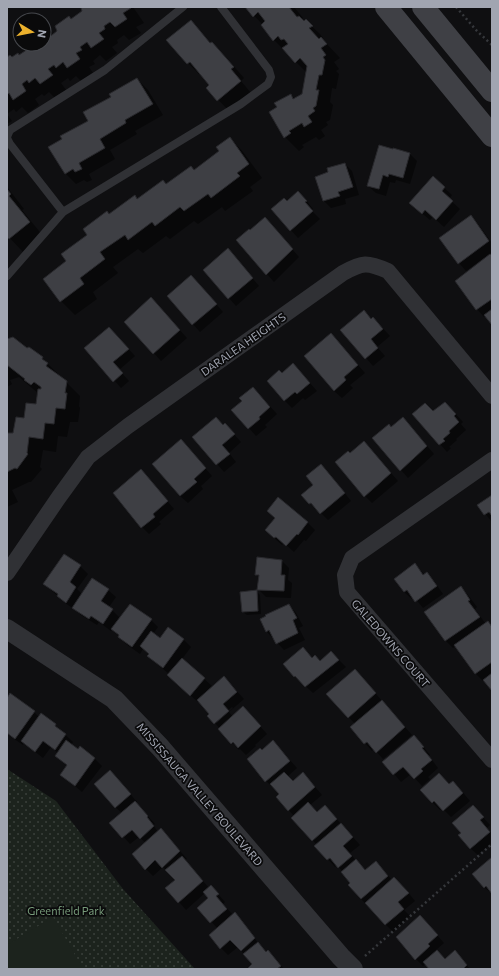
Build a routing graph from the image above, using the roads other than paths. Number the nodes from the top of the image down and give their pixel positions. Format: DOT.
graph roads {
  1 [pos="183,7"];
  2 [pos="221,7"];
  3 [pos="386,7"];
  4 [pos="423,7"];
  5 [pos="486,80"];
  6 [pos="492,136"];
  7 [pos="7,137"];
  8 [pos="63,212"];
  9 [pos="7,276"];
  10 [pos="492,396"];
  11 [pos="492,460"];
  12 [pos="7,573"];
  13 [pos="7,629"];
  14 [pos="492,760"];
  15 [pos="352,968"];
  1 -- 7 [label="lane"];
  2 -- 8 [label="lane"];
  3 -- 6 [label="main road"];
  4 -- 5 [label="main road"];
  7 -- 8 [label="lane"];
  8 -- 9 [label="lane"];
  10 -- 12 [label="street, DARALEA HEIGHTS"];
  11 -- 14 [label="street, GALEDOWNS COURT"];
  13 -- 15 [label="street, MISSISSAUGA VALLEY BOULEVARD"];
}
